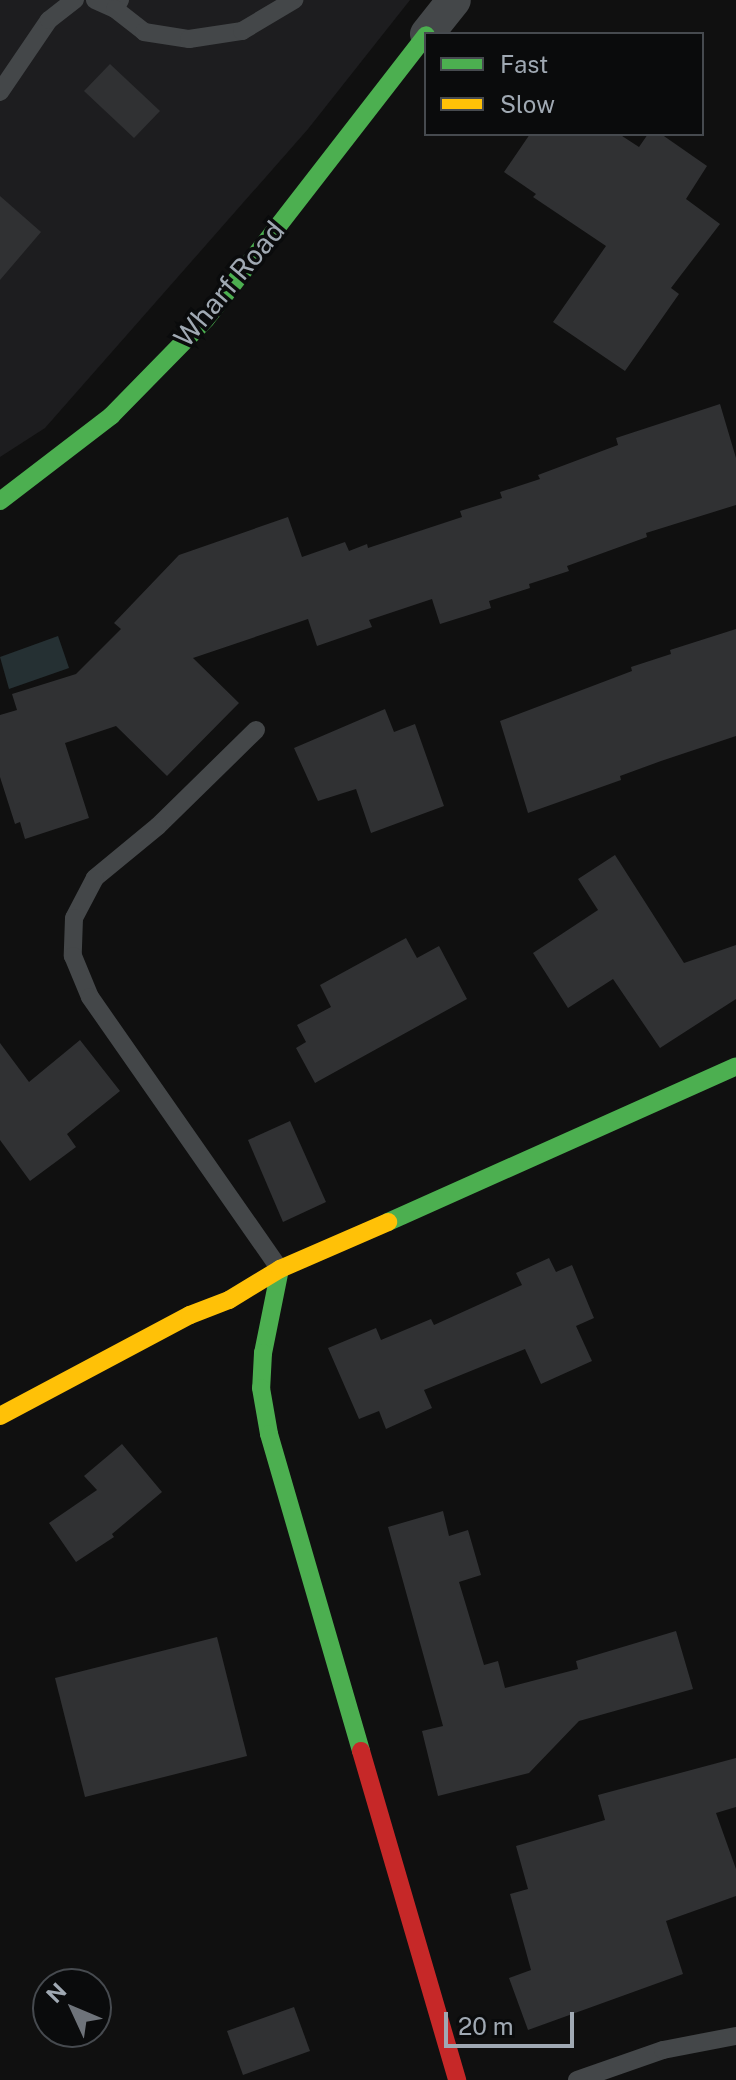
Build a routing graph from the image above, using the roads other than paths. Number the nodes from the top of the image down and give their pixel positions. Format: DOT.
graph roads {
  1 [pos="75,0"];
  2 [pos="95,0"];
  3 [pos="294,0"];
  4 [pos="454,0"];
  5 [pos="118,4"];
  6 [pos="429,32"];
  7 [pos="424,39"];
  8 [pos="0,92"];
  9 [pos="0,501"];
  10 [pos="256,730"];
  11 [pos="736,1066"];
  12 [pos="280,1269"];
  13 [pos="0,1416"];
  14 [pos="736,2036"];
  15 [pos="457,2080"];
  16 [pos="577,2080"];
  1 -- 8 [label="lane"];
  2 -- 5 [label="lane"];
  3 -- 5 [label="lane"];
  4 -- 6 [label="street, Wharf Road"];
  7 -- 9 [label="street, Wharf Road"];
  10 -- 12 [label="lane"];
  11 -- 12 [label="street"];
  12 -- 13 [label="street"];
  12 -- 15 [label="street"];
  14 -- 16 [label="lane"];
}
